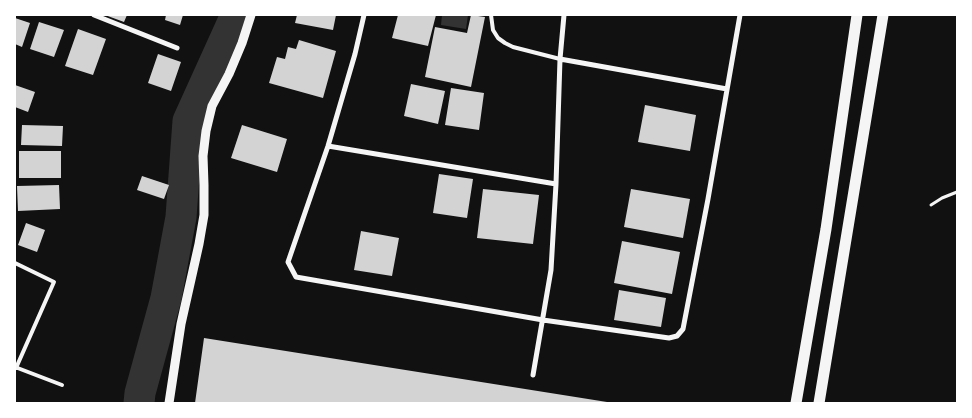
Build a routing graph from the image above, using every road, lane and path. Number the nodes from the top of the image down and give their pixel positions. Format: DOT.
graph roads {
  1 [pos="94,15"];
  2 [pos="251,15"];
  3 [pos="364,15"];
  4 [pos="491,15"];
  5 [pos="564,15"];
  6 [pos="740,15"];
  7 [pos="857,15"];
  8 [pos="884,15"];
  9 [pos="177,48"];
  10 [pos="560,59"];
  11 [pos="727,89"];
  12 [pos="328,146"];
  13 [pos="556,184"];
  14 [pos="957,192"];
  15 [pos="931,205"];
  16 [pos="15,263"];
  17 [pos="543,320"];
  18 [pos="16,368"];
  19 [pos="532,375"];
  20 [pos="62,385"];
  21 [pos="169,403"];
  22 [pos="796,403"];
  23 [pos="819,403"];
  1 -- 9 [label="street"];
  2 -- 21 [label="street"];
  3 -- 12 [label="street"];
  4 -- 10 [label="lane"];
  5 -- 10 [label="street"];
  6 -- 11 [label="street"];
  7 -- 22 [label="main road"];
  8 -- 23 [label="main road"];
  10 -- 11 [label="street"];
  10 -- 13 [label="street"];
  11 -- 17 [label="street"];
  12 -- 13 [label="street"];
  12 -- 17 [label="street"];
  13 -- 17 [label="street"];
  14 -- 15 [label="path"];
  16 -- 18 [label="lane"];
  17 -- 19 [label="street"];
  18 -- 20 [label="lane"];
}
